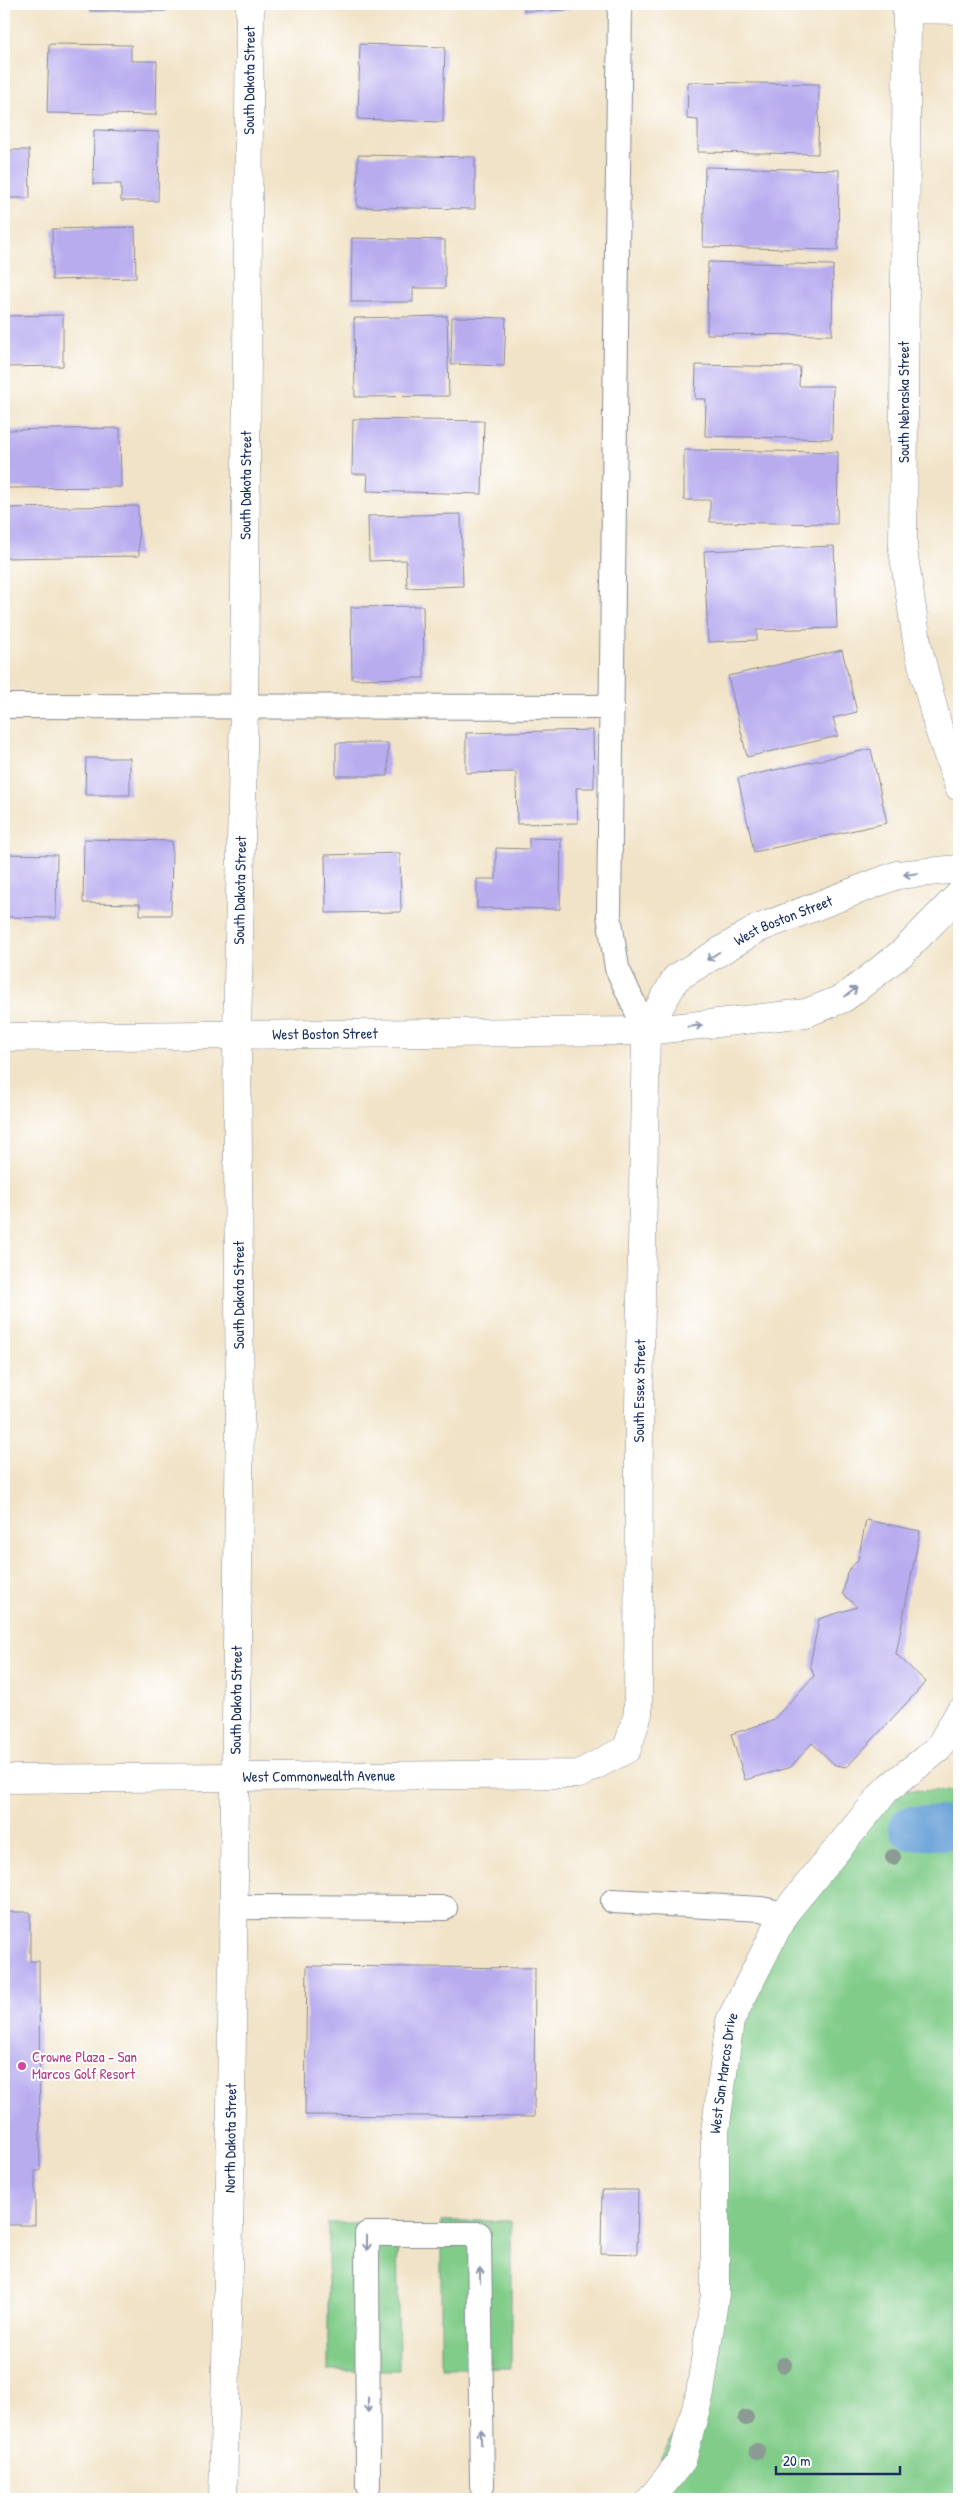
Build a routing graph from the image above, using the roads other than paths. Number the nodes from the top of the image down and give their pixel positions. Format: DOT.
graph roads {
  1 [pos="250,4"];
  2 [pos="620,4"];
  3 [pos="959,10"];
  4 [pos="244,705"];
  5 [pos="4,706"];
  6 [pos="612,708"];
  7 [pos="959,788"];
  8 [pos="959,869"];
  9 [pos="959,895"];
  10 [pos="646,1031"];
  11 [pos="238,1034"];
  12 [pos="4,1037"];
  13 [pos="959,1712"];
  14 [pos="627,1749"];
  15 [pos="236,1776"];
  16 [pos="4,1780"];
  17 [pos="613,1901"];
  18 [pos="233,1907"];
  19 [pos="445,1908"];
  20 [pos="784,1914"];
  21 [pos="368,2486"];
  22 [pos="482,2486"];
  23 [pos="223,2499"];
  24 [pos="651,2499"];
  1 -- 4 [label="street, South Dakota Street"];
  2 -- 6 [label="lane"];
  3 -- 7 [label="street, South Nebraska Street"];
  4 -- 5 [label="lane"];
  4 -- 6 [label="lane"];
  4 -- 11 [label="street, South Dakota Street"];
  6 -- 10 [label="lane"];
  8 -- 10 [label="street, West Boston Street, one-way"];
  10 -- 9 [label="street, West Boston Street, one-way"];
  10 -- 11 [label="street, West Boston Street"];
  10 -- 14 [label="street, South Essex Street"];
  11 -- 12 [label="street, West Boston Street"];
  11 -- 15 [label="street, South Dakota Street"];
  13 -- 20 [label="street, West San Marcos Drive"];
  14 -- 15 [label="street, West Commonwealth Avenue"];
  15 -- 16 [label="street, West Commonwealth Avenue"];
  15 -- 18 [label="street, North Dakota Street"];
  17 -- 20 [label="lane"];
  18 -- 19 [label="lane"];
  18 -- 23 [label="street, North Dakota Street"];
  20 -- 24 [label="street, West San Marcos Drive"];
  22 -- 21 [label="lane, one-way"];
}
